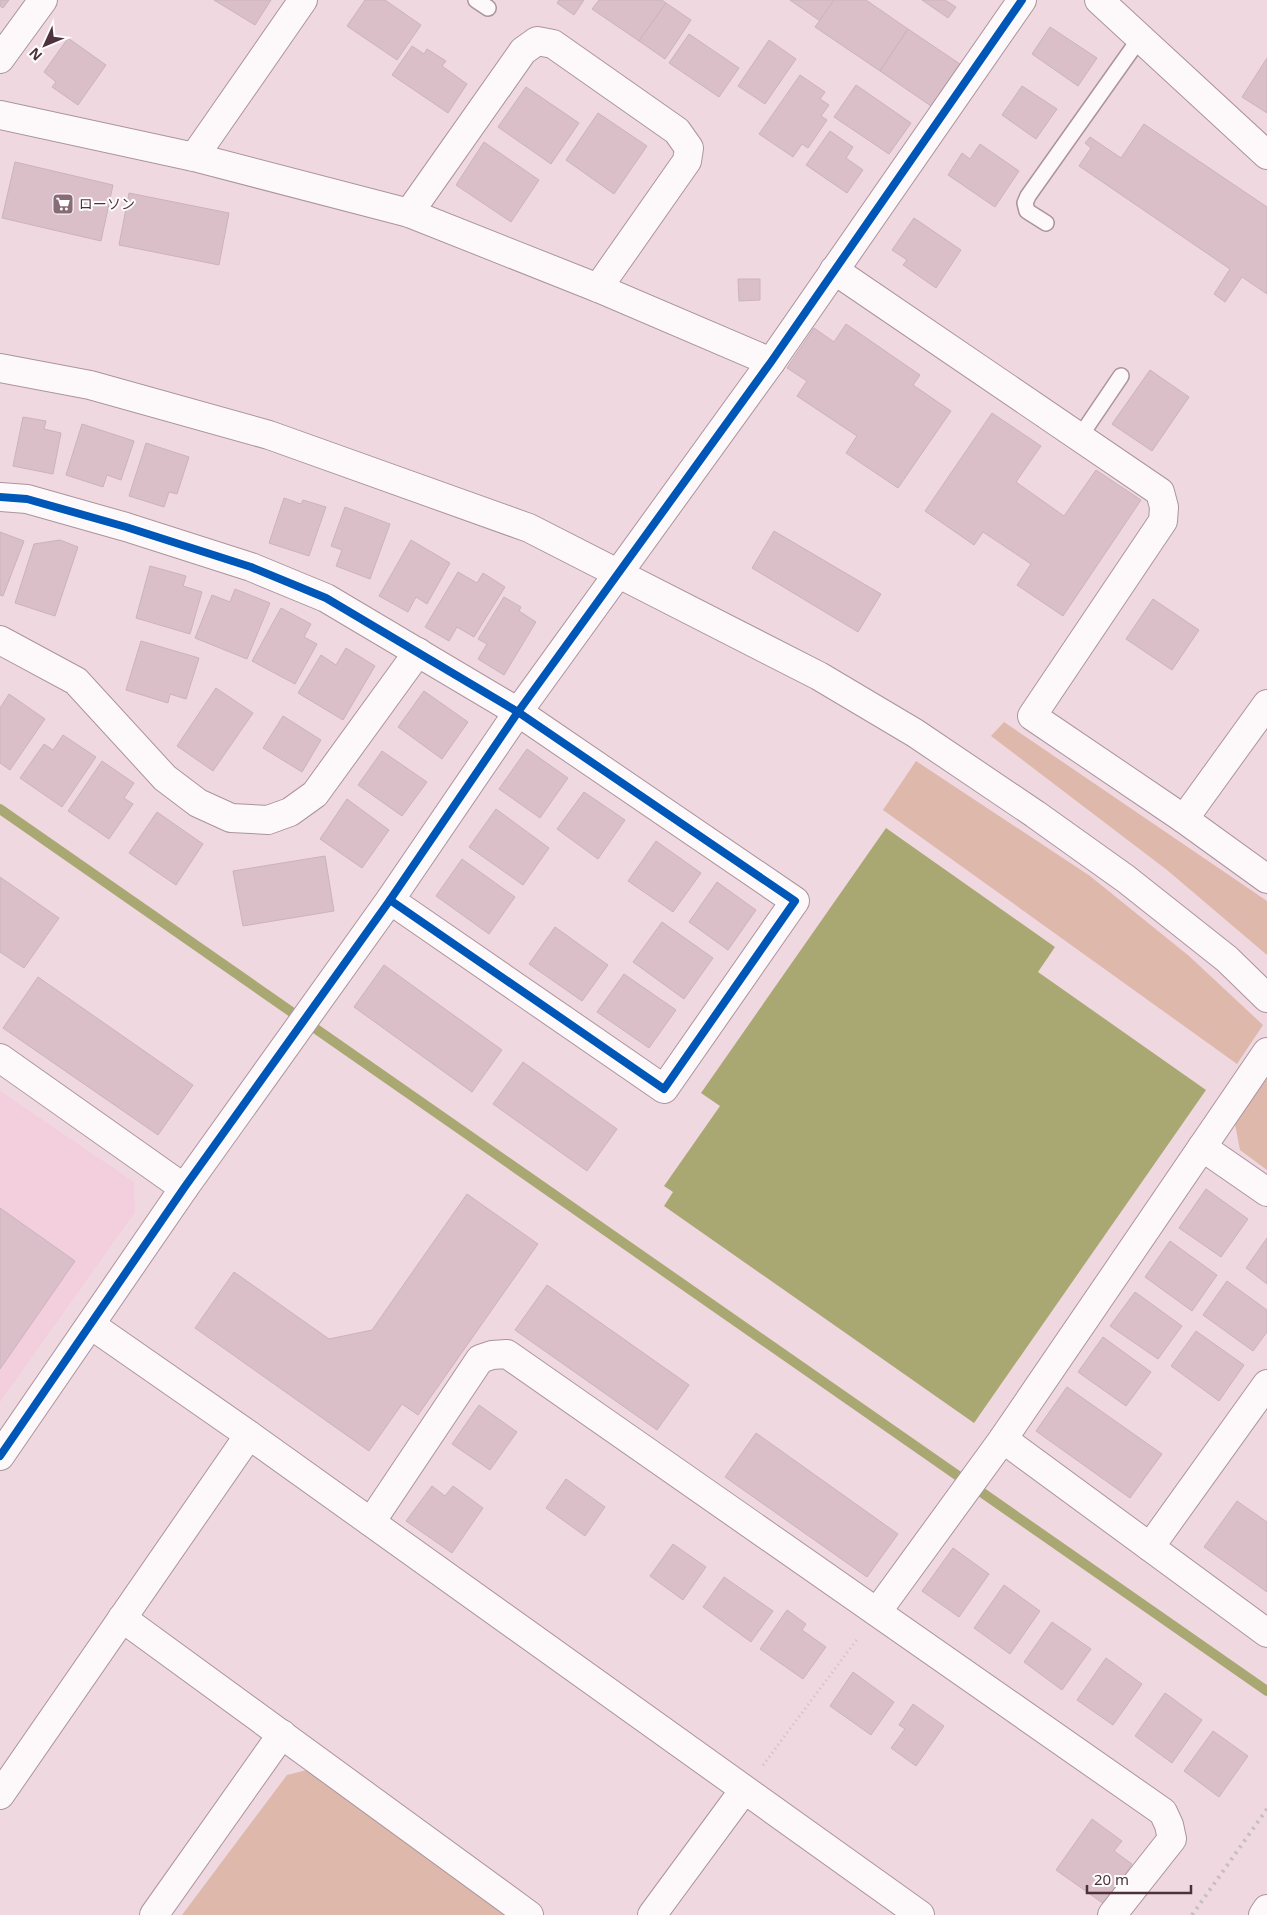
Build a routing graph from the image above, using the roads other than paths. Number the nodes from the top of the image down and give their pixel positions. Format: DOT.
graph roads {
  1 [pos="43,0"];
  2 [pos="302,0"];
  3 [pos="1022,0"];
  4 [pos="1099,0"];
  5 [pos="1140,38"];
  6 [pos="0,59"];
  7 [pos="0,114"];
  8 [pos="1267,155"];
  9 [pos="194,157"];
  10 [pos="409,213"];
  11 [pos="1046,223"];
  12 [pos="834,270"];
  13 [pos="598,288"];
  14 [pos="771,362"];
  15 [pos="0,368"];
  16 [pos="1121,376"];
  17 [pos="1079,438"];
  18 [pos="0,496"];
  19 [pos="620,573"];
  20 [pos="0,640"];
  21 [pos="418,652"];
  22 [pos="1267,704"];
  23 [pos="518,712"];
  24 [pos="1184,819"];
  25 [pos="1267,879"];
  26 [pos="390,900"];
  27 [pos="1267,998"];
  28 [pos="1267,1052"];
  29 [pos="0,1058"];
  30 [pos="1202,1147"];
  31 [pos="184,1188"];
  32 [pos="1267,1192"];
  33 [pos="91,1325"];
  34 [pos="1267,1384"];
  35 [pos="249,1435"];
  36 [pos="1002,1439"];
  37 [pos="0,1456"];
  38 [pos="371,1522"];
  39 [pos="1150,1547"];
  40 [pos="877,1612"];
  41 [pos="122,1618"];
  42 [pos="1267,1633"];
  43 [pos="282,1734"];
  44 [pos="744,1790"];
  45 [pos="0,1795"];
  46 [pos="892,1907"];
  47 [pos="1267,1909"];
  48 [pos="154,1915"];
  49 [pos="529,1915"];
  50 [pos="652,1915"];
  51 [pos="920,1915"];
  52 [pos="1112,1915"];
  53 [pos="1263,1915"];
  1 -- 6 [label="street"];
  2 -- 9 [label="street"];
  3 -- 12 [label="street"];
  4 -- 5 [label="street"];
  5 -- 8 [label="street"];
  5 -- 11 [label="lane"];
  7 -- 9 [label="street"];
  9 -- 10 [label="street"];
  10 -- 13 [label="street"];
  10 -- 13 [label="street"];
  12 -- 14 [label="street"];
  12 -- 17 [label="street"];
  13 -- 14 [label="street"];
  14 -- 19 [label="street"];
  15 -- 19 [label="street"];
  16 -- 17 [label="lane"];
  17 -- 24 [label="street"];
  18 -- 21 [label="street"];
  19 -- 23 [label="street"];
  19 -- 27 [label="street"];
  20 -- 21 [label="street"];
  21 -- 23 [label="street"];
  22 -- 24 [label="street"];
  23 -- 26 [label="street"];
  23 -- 26 [label="street"];
  24 -- 25 [label="street"];
  26 -- 31 [label="street"];
  28 -- 30 [label="street"];
  29 -- 31 [label="street"];
  30 -- 32 [label="street"];
  30 -- 36 [label="street"];
  31 -- 33 [label="street"];
  33 -- 35 [label="street"];
  33 -- 37 [label="street"];
  34 -- 39 [label="street"];
  35 -- 38 [label="street"];
  35 -- 41 [label="street"];
  36 -- 39 [label="street"];
  36 -- 40 [label="street"];
  38 -- 40 [label="street"];
  38 -- 44 [label="street"];
  39 -- 42 [label="street"];
  40 -- 52 [label="street"];
  41 -- 43 [label="street"];
  41 -- 45 [label="street"];
  43 -- 48 [label="street"];
  43 -- 49 [label="street"];
  44 -- 46 [label="street"];
  44 -- 50 [label="street"];
  46 -- 51 [label="street"];
  47 -- 53 [label="street"];
}
